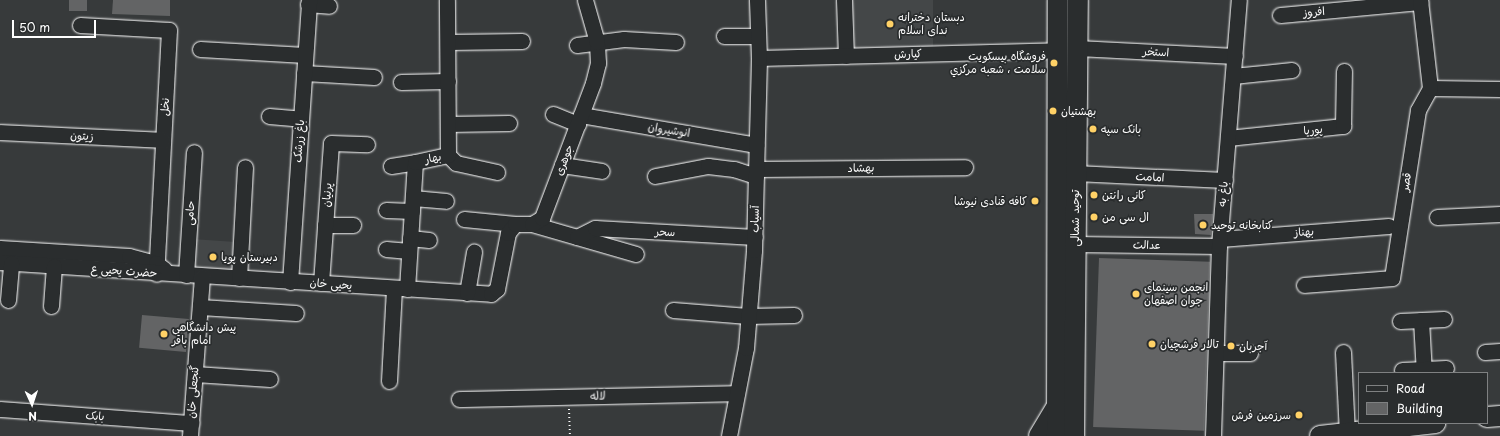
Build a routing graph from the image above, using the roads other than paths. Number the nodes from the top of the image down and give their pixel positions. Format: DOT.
graph roads {
  1 [pos="448,0"];
  2 [pos="585,0"];
  3 [pos="757,0"];
  4 [pos="844,0"];
  5 [pos="1239,0"];
  6 [pos="1420,1"];
  7 [pos="308,2"];
  8 [pos="329,6"];
  9 [pos="1068,7"];
  10 [pos="1280,15"];
  11 [pos="80,24"];
  12 [pos="724,36"];
  13 [pos="758,36"];
  14 [pos="522,41"];
  15 [pos="448,42"];
  16 [pos="596,42"];
  17 [pos="676,42"];
  18 [pos="577,45"];
  19 [pos="200,49"];
  20 [pos="1067,49"];
  21 [pos="305,55"];
  22 [pos="846,56"];
  23 [pos="1235,56"];
  24 [pos="759,58"];
  25 [pos="1292,70"];
  26 [pos="1344,71"];
  27 [pos="304,73"];
  28 [pos="1233,76"];
  29 [pos="374,77"];
  30 [pos="448,81"];
  31 [pos="401,82"];
  32 [pos="1430,88"];
  33 [pos="1500,89"];
  34 [pos="553,114"];
  35 [pos="269,116"];
  36 [pos="301,119"];
  37 [pos="579,120"];
  38 [pos="509,123"];
  39 [pos="448,124"];
  40 [pos="0,132"];
  41 [pos="1228,138"];
  42 [pos="163,140"];
  43 [pos="367,144"];
  44 [pos="756,145"];
  45 [pos="194,152"];
  46 [pos="448,155"];
  47 [pos="416,162"];
  48 [pos="562,165"];
  49 [pos="391,166"];
  50 [pos="245,167"];
  51 [pos="965,167"];
  52 [pos="602,171"];
  53 [pos="497,172"];
  54 [pos="756,172"];
  55 [pos="1075,173"];
  56 [pos="655,176"];
  57 [pos="1225,180"];
  58 [pos="446,201"];
  59 [pos="413,204"];
  60 [pos="386,210"];
  61 [pos="1500,214"];
  62 [pos="1437,217"];
  63 [pos="464,219"];
  64 [pos="325,224"];
  65 [pos="515,224"];
  66 [pos="532,224"];
  67 [pos="353,225"];
  68 [pos="1388,226"];
  69 [pos="577,237"];
  70 [pos="755,237"];
  71 [pos="429,240"];
  72 [pos="1219,243"];
  73 [pos="1075,244"];
  74 [pos="410,245"];
  75 [pos="0,248"];
  76 [pos="386,249"];
  77 [pos="474,252"];
  78 [pos="636,254"];
  79 [pos="5,263"];
  80 [pos="54,266"];
  81 [pos="161,270"];
  82 [pos="186,275"];
  83 [pos="202,276"];
  84 [pos="238,278"];
  85 [pos="290,282"];
  86 [pos="321,283"];
  87 [pos="1304,286"];
  88 [pos="401,289"];
  89 [pos="467,293"];
  90 [pos="8,300"];
  91 [pos="51,306"];
  92 [pos="200,307"];
  93 [pos="673,310"];
  94 [pos="296,313"];
  95 [pos="794,315"];
  96 [pos="748,316"];
  97 [pos="1444,319"];
  98 [pos="1421,320"];
  99 [pos="1400,321"];
  100 [pos="1500,351"];
  101 [pos="1343,352"];
  102 [pos="1485,352"];
  103 [pos="1217,353"];
  104 [pos="1250,353"];
  105 [pos="1446,368"];
  106 [pos="1402,370"];
  107 [pos="1424,371"];
  108 [pos="194,374"];
  109 [pos="270,379"];
  110 [pos="389,381"];
  111 [pos="737,393"];
  112 [pos="459,399"];
  113 [pos="1066,406"];
  114 [pos="0,409"];
  115 [pos="1500,416"];
  116 [pos="1488,417"];
  117 [pos="1421,424"];
  118 [pos="190,429"];
  119 [pos="1347,433"];
  120 [pos="729,436"];
  121 [pos="1039,436"];
  122 [pos="1057,436"];
  123 [pos="1074,436"];
  124 [pos="1090,436"];
  125 [pos="1213,436"];
  126 [pos="1320,436"];
  1 -- 15 [label="street, بهار"];
  2 -- 16 [label="street, جوهری"];
  3 -- 13 [label="street, آسیاب"];
  4 -- 22 [label="street"];
  5 -- 23 [label="street, باغ به"];
  6 -- 10 [label="street, افروز"];
  6 -- 32 [label="street"];
  7 -- 8 [label="street"];
  7 -- 21 [label="street, باغ زرشک"];
  9 -- 20 [label="main road, توحید شمالی"];
  11 -- 42 [label="street, نخل"];
  12 -- 13 [label="street"];
  13 -- 24 [label="street, آسیاب"];
  14 -- 15 [label="street"];
  15 -- 30 [label="street, بهار"];
  16 -- 17 [label="street"];
  16 -- 18 [label="street"];
  16 -- 37 [label="street, جوهری"];
  19 -- 21 [label="street"];
  20 -- 22 [label="street, کیارش"];
  20 -- 23 [label="street, استخر"];
  20 -- 55 [label="main road, توحید شمالی"];
  20 -- 113 [label="main road, توحید شمالی"];
  21 -- 27 [label="street, باغ زرشک"];
  22 -- 24 [label="street, کیارش"];
  23 -- 28 [label="street, باغ به"];
  24 -- 44 [label="street, آسیاب"];
  25 -- 28 [label="street"];
  26 -- 41 [label="street, پوریا"];
  27 -- 29 [label="street"];
  27 -- 36 [label="street, باغ زرشک"];
  28 -- 41 [label="street, باغ به"];
  30 -- 31 [label="street"];
  30 -- 39 [label="street, بهار"];
  32 -- 33 [label="street"];
  32 -- 87 [label="street, قصر"];
  34 -- 37 [label="street, انوشیروان"];
  35 -- 36 [label="street"];
  36 -- 85 [label="street, باغ زرشک"];
  37 -- 44 [label="street, انوشیروان"];
  37 -- 48 [label="street, جوهری"];
  38 -- 39 [label="street"];
  39 -- 46 [label="street, بهار"];
  40 -- 42 [label="street, زیتون"];
  41 -- 57 [label="street, باغ به"];
  42 -- 81 [label="street, نخل"];
  43 -- 64 [label="street, پرنیان"];
  44 -- 54 [label="street, آسیاب"];
  45 -- 82 [label="street, حامی"];
  46 -- 47 [label="street, بهار"];
  46 -- 53 [label="street"];
  47 -- 49 [label="street"];
  47 -- 59 [label="street, بهار"];
  48 -- 52 [label="street"];
  48 -- 66 [label="street, جوهری"];
  50 -- 84 [label="street"];
  51 -- 54 [label="street, بهشاد"];
  54 -- 56 [label="street, بهشاد"];
  54 -- 70 [label="street, آسیاب"];
  55 -- 57 [label="street, امامت"];
  55 -- 73 [label="main road, توحید شمالی"];
  57 -- 72 [label="street, باغ به"];
  58 -- 59 [label="street"];
  59 -- 60 [label="street"];
  59 -- 74 [label="street, بهار"];
  61 -- 62 [label="street"];
  63 -- 65 [label="street"];
  64 -- 67 [label="street"];
  64 -- 86 [label="street, پرنیان"];
  65 -- 66 [label="street"];
  65 -- 89 [label="street, یحیی خان"];
  66 -- 69 [label="street"];
  68 -- 72 [label="street, بهناز"];
  69 -- 70 [label="street, سحر"];
  69 -- 78 [label="street"];
  70 -- 96 [label="street, آسیاب"];
  71 -- 74 [label="street"];
  72 -- 73 [label="street, عدالت"];
  72 -- 103 [label="street, باغ به"];
  73 -- 113 [label="main road, توحید شمالی"];
  74 -- 76 [label="street"];
  74 -- 88 [label="street, بهار"];
  75 -- 81 [label="street, حضرت یحیی ع"];
  77 -- 89 [label="street"];
  79 -- 80 [label="street, حضرت یحیی ع"];
  79 -- 90 [label="street"];
  80 -- 81 [label="street, حضرت یحیی ع"];
  80 -- 91 [label="street"];
  81 -- 82 [label="street, یحیی خان"];
  82 -- 83 [label="street, یحیی خان"];
  83 -- 84 [label="street, یحیی خان"];
  83 -- 92 [label="street, گنجعلی خان"];
  84 -- 85 [label="street, یحیی خان"];
  85 -- 86 [label="street, یحیی خان"];
  86 -- 88 [label="street, یحیی خان"];
  88 -- 89 [label="street, یحیی خان"];
  88 -- 110 [label="street, بهار"];
  92 -- 94 [label="street"];
  92 -- 108 [label="street, گنجعلی خان"];
  93 -- 96 [label="street"];
  95 -- 96 [label="street"];
  96 -- 111 [label="street, آسیاب"];
  97 -- 98 [label="street"];
  98 -- 99 [label="street"];
  98 -- 107 [label="street"];
  100 -- 102 [label="street"];
  101 -- 119 [label="street"];
  103 -- 104 [label="street"];
  103 -- 125 [label="street, باغ به"];
  105 -- 107 [label="street"];
  106 -- 107 [label="street"];
  108 -- 109 [label="street"];
  108 -- 118 [label="street, گنجعلی خان"];
  111 -- 112 [label="street, لاله"];
  111 -- 120 [label="street, آسیاب"];
  113 -- 121 [label="main road"];
  113 -- 122 [label="main road, توحید شمالی"];
  113 -- 123 [label="main road, توحید شمالی"];
  113 -- 124 [label="main road"];
  114 -- 118 [label="street, بابک"];
  115 -- 116 [label="main road"];
  117 -- 119 [label="main road"];
  119 -- 126 [label="main road"];
}
